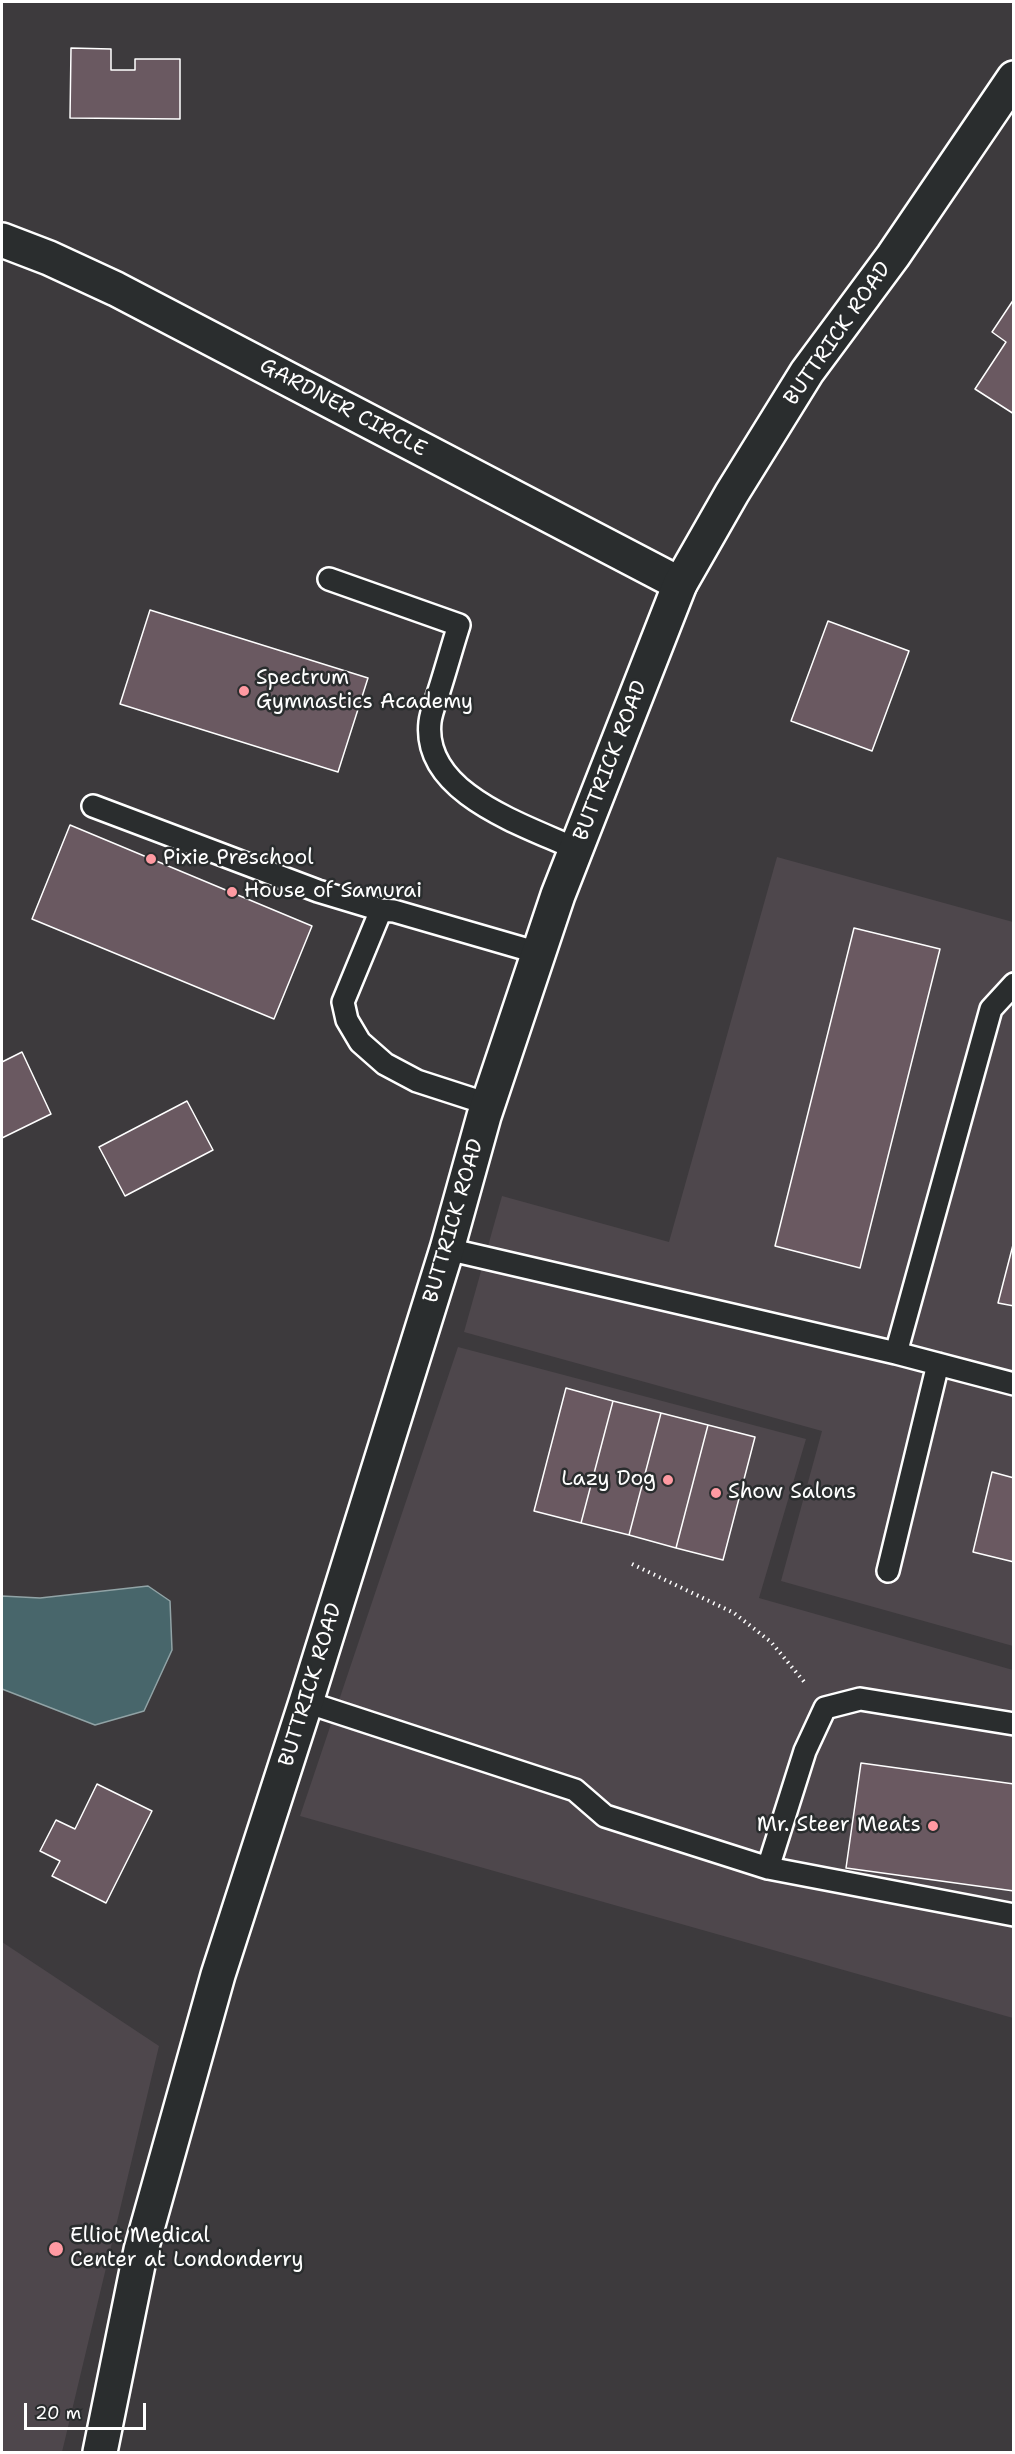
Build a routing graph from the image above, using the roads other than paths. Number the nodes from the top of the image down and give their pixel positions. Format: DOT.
graph roads {
  1 [pos="1014,78"];
  2 [pos="2,240"];
  3 [pos="329,579"];
  4 [pos="680,585"];
  5 [pos="93,806"];
  6 [pos="576,849"];
  7 [pos="381,910"];
  8 [pos="539,953"];
  9 [pos="1014,984"];
  10 [pos="488,1104"];
  11 [pos="447,1249"];
  12 [pos="896,1353"];
  13 [pos="938,1364"];
  14 [pos="1014,1384"];
  15 [pos="888,1571"];
  16 [pos="306,1702"];
  17 [pos="1014,1724"];
  18 [pos="768,1868"];
  19 [pos="1014,1915"];
  20 [pos="100,2452"];
  1 -- 4 [label="street, BUTTRICK ROAD"];
  2 -- 4 [label="street, GARDNER CIRCLE"];
  3 -- 6 [label="lane"];
  4 -- 6 [label="street, BUTTRICK ROAD"];
  5 -- 7 [label="lane"];
  6 -- 8 [label="street, BUTTRICK ROAD"];
  7 -- 8 [label="lane"];
  7 -- 10 [label="lane"];
  8 -- 10 [label="street, BUTTRICK ROAD"];
  9 -- 12 [label="lane"];
  10 -- 11 [label="street, BUTTRICK ROAD"];
  11 -- 12 [label="lane"];
  11 -- 16 [label="street, BUTTRICK ROAD"];
  12 -- 13 [label="lane"];
  13 -- 14 [label="lane"];
  13 -- 15 [label="lane"];
  16 -- 18 [label="lane"];
  16 -- 20 [label="street, BUTTRICK ROAD"];
  17 -- 18 [label="lane"];
  18 -- 19 [label="lane"];
}
